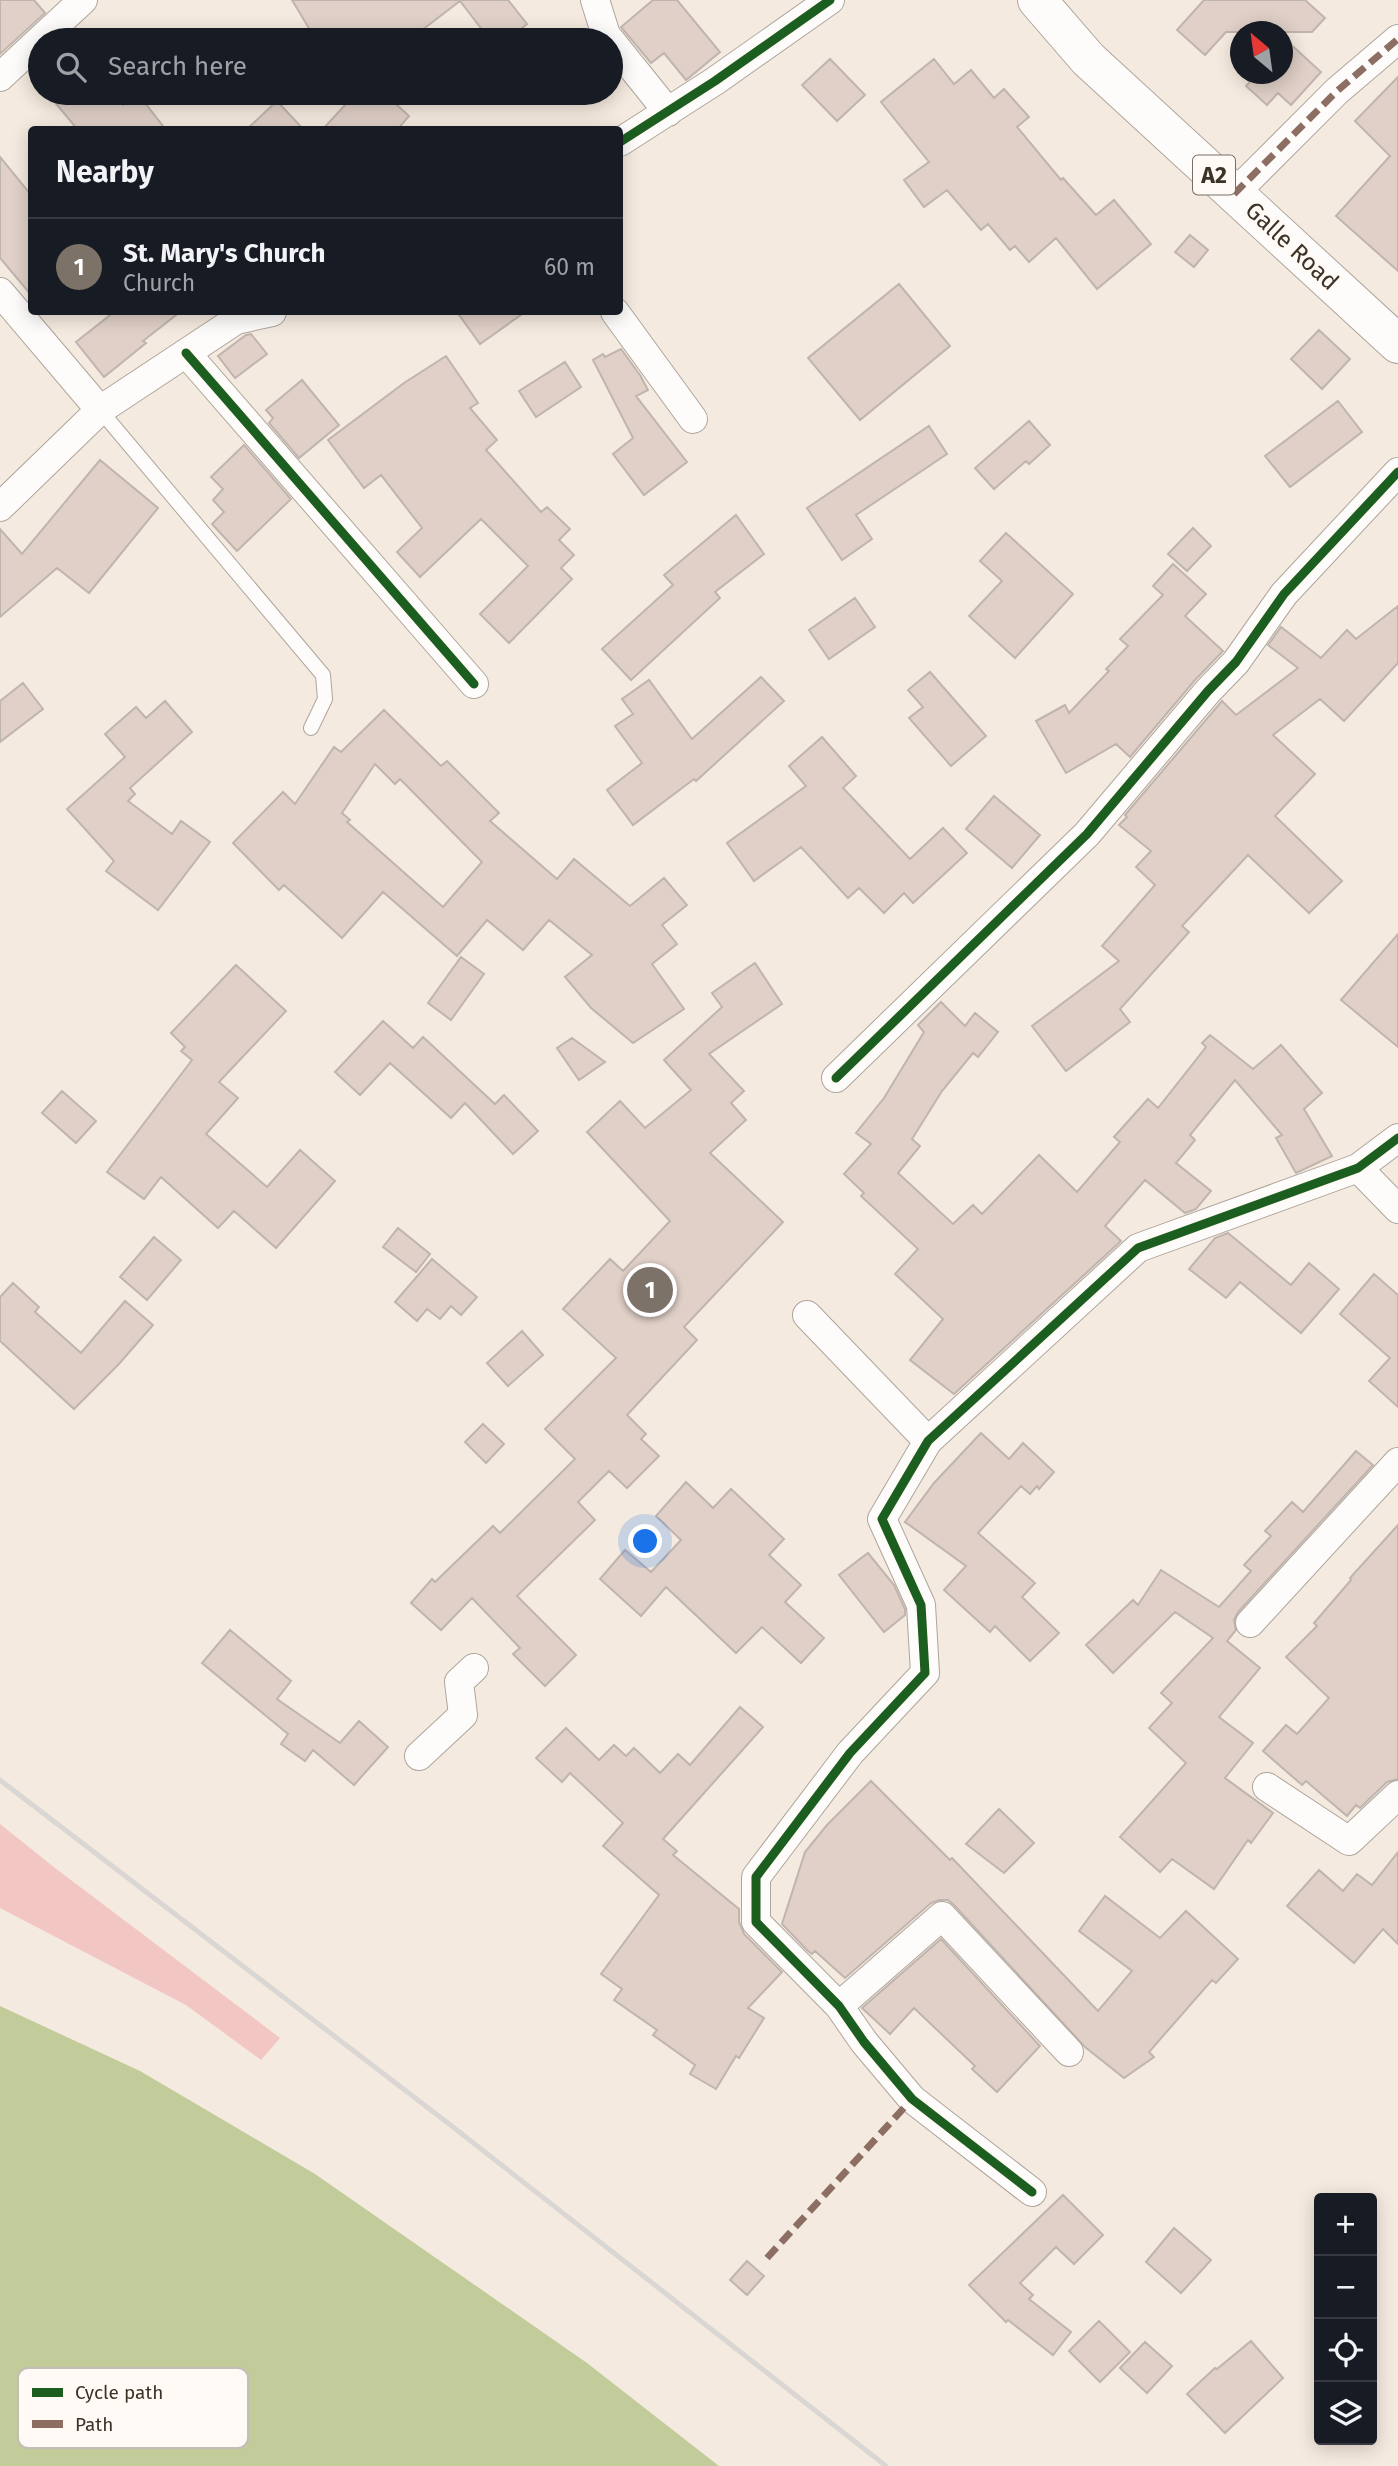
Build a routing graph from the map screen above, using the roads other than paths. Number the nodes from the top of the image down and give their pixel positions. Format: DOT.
graph roads {
  1 [pos="83,0"];
  2 [pos="595,0"];
  3 [pos="830,0"];
  4 [pos="1037,0"];
  5 [pos="53,28"];
  6 [pos="604,28"];
  7 [pos="1398,39"];
  8 [pos="28,51"];
  9 [pos="623,57"];
  10 [pos="0,77"];
  11 [pos="668,112"];
  12 [pos="623,140"];
  13 [pos="1234,194"];
  14 [pos="0,292"];
  15 [pos="258,315"];
  16 [pos="617,315"];
  17 [pos="1398,344"];
  18 [pos="186,353"];
  19 [pos="100,411"];
  20 [pos="693,419"];
  21 [pos="1398,472"];
  22 [pos="0,507"];
  23 [pos="474,684"];
  24 [pos="311,728"];
  25 [pos="836,1078"];
  26 [pos="1398,1138"];
  27 [pos="1358,1168"];
  28 [pos="1398,1209"];
  29 [pos="807,1315"];
  30 [pos="929,1441"];
  31 [pos="1398,1462"];
  32 [pos="1250,1623"];
  33 [pos="474,1668"];
  34 [pos="419,1756"];
  35 [pos="1267,1787"];
  36 [pos="1398,1795"];
  37 [pos="839,2006"];
  38 [pos="1069,2052"];
  39 [pos="1032,2192"];
  1 -- 5 [label="street"];
  2 -- 6 [label="street"];
  3 -- 11 [label="street"];
  4 -- 13 [label="highway, Galle Road / A2"];
  7 -- 13 [label="street"];
  8 -- 10 [label="street"];
  9 -- 11 [label="street"];
  11 -- 12 [label="street"];
  13 -- 17 [label="highway, Galle Road / A2"];
  14 -- 19 [label="street"];
  15 -- 18 [label="street"];
  16 -- 20 [label="street"];
  18 -- 19 [label="street"];
  18 -- 23 [label="street"];
  19 -- 22 [label="street"];
  19 -- 24 [label="lane"];
  21 -- 25 [label="street"];
  26 -- 27 [label="street"];
  27 -- 28 [label="street"];
  27 -- 30 [label="street"];
  29 -- 30 [label="street"];
  30 -- 37 [label="street"];
  31 -- 32 [label="street"];
  33 -- 34 [label="street"];
  35 -- 36 [label="street"];
  37 -- 38 [label="street"];
  37 -- 39 [label="street"];
}
